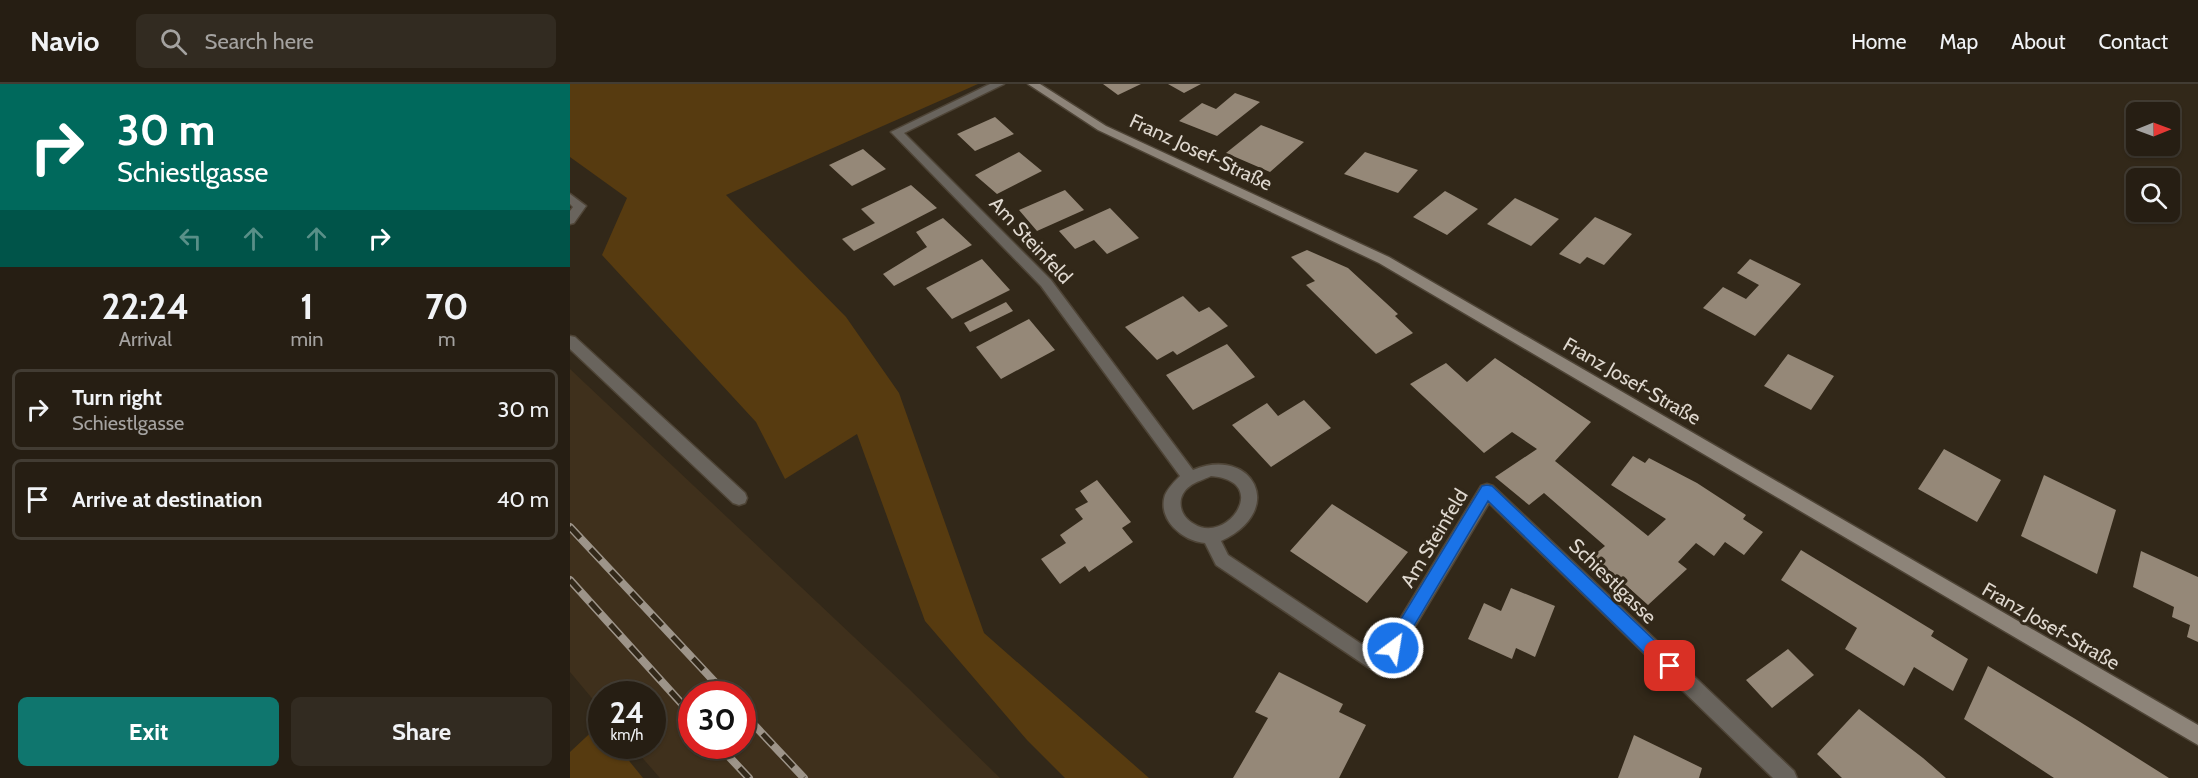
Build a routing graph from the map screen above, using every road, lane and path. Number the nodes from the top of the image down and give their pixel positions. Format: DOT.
graph roads {
  1 [pos="999,84"];
  2 [pos="1033,84"];
  3 [pos="570,198"];
  4 [pos="570,220"];
  5 [pos="570,341"];
  6 [pos="1189,477"];
  7 [pos="1487,491"];
  8 [pos="739,498"];
  9 [pos="1210,536"];
  10 [pos="2198,736"];
  11 [pos="1787,778"];
  1 -- 6 [label="street, Am Steinfeld"];
  2 -- 10 [label="main road, Franz Josef-Straße"];
  3 -- 4 [label="street"];
  5 -- 8 [label="street"];
  6 -- 9 [label="street"];
  6 -- 9 [label="street"];
  7 -- 9 [label="street, Am Steinfeld"];
  7 -- 11 [label="street, Schiestlgasse"];
}
